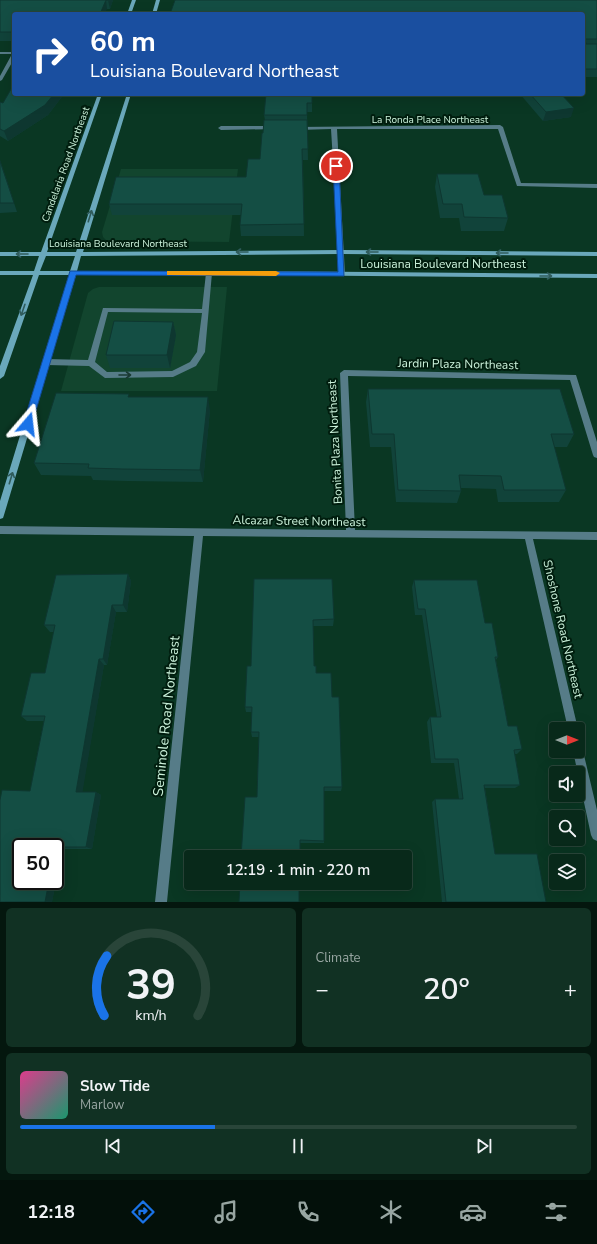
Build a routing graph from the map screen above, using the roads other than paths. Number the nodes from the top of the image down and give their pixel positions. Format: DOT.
graph roads {
  1 [pos="134,0"];
  2 [pos="158,0"];
  3 [pos="130,12"];
  4 [pos="155,12"];
  5 [pos="0,53"];
  6 [pos="12,54"];
  7 [pos="12,58"];
  8 [pos="0,80"];
  9 [pos="99,96"];
  10 [pos="128,96"];
  11 [pos="221,128"];
  12 [pos="282,128"];
  13 [pos="289,128"];
  14 [pos="334,128"];
  15 [pos="597,186"];
  16 [pos="341,252"];
  17 [pos="79,253"];
  18 [pos="0,254"];
  19 [pos="44,254"];
  20 [pos="597,254"];
  21 [pos="0,273"];
  22 [pos="36,273"];
  23 [pos="73,273"];
  24 [pos="209,273"];
  25 [pos="342,274"];
  26 [pos="597,276"];
  27 [pos="205,311"];
  28 [pos="46,362"];
  29 [pos="91,363"];
  30 [pos="1,373"];
  31 [pos="344,373"];
  32 [pos="597,455"];
  33 [pos="0,515"];
  34 [pos="0,530"];
  35 [pos="199,532"];
  36 [pos="351,534"];
  37 [pos="528,535"];
  38 [pos="597,536"];
  39 [pos="571,722"];
  40 [pos="580,758"];
  41 [pos="597,835"];
  42 [pos="161,902"];
  1 -- 3 [label="main road"];
  2 -- 4 [label="main road"];
  5 -- 6 [label="street"];
  7 -- 8 [label="street"];
  9 -- 19 [label="main road, Candelaria Road Northeast"];
  17 -- 10 [label="main road, one-way"];
  11 -- 12 [label="street"];
  13 -- 14 [label="street, La Ronda Place Northeast"];
  14 -- 15 [label="street, La Ronda Place Northeast"];
  14 -- 16 [label="street"];
  16 -- 17 [label="main road, Louisiana Boulevard Northeast, one-way"];
  20 -- 16 [label="main road, Louisiana Boulevard Northeast, one-way"];
  16 -- 25 [label="street"];
  17 -- 19 [label="main road, Louisiana Boulevard Northeast"];
  17 -- 23 [label="main road"];
  19 -- 18 [label="main road, Louisiana Boulevard Northeast, one-way"];
  19 -- 22 [label="main road, Candelaria Road Northeast"];
  21 -- 22 [label="main road, Louisiana Boulevard Northeast"];
  22 -- 23 [label="main road, Louisiana Boulevard Northeast"];
  22 -- 30 [label="main road, Candelaria Road Northeast, one-way"];
  23 -- 24 [label="main road, Louisiana Boulevard Northeast"];
  23 -- 28 [label="main road"];
  24 -- 25 [label="main road, Louisiana Boulevard Northeast"];
  24 -- 27 [label="street"];
  25 -- 26 [label="main road, Louisiana Boulevard Northeast, one-way"];
  27 -- 29 [label="street"];
  29 -- 27 [label="street, one-way"];
  28 -- 29 [label="street"];
  33 -- 28 [label="main road, one-way"];
  31 -- 32 [label="street, Jardin Plaza Northeast"];
  31 -- 36 [label="street, Bonita Plaza Northeast"];
  34 -- 35 [label="street, Alcazar Street Northeast"];
  35 -- 36 [label="street, Alcazar Street Northeast"];
  35 -- 42 [label="street, Seminole Road Northeast"];
  36 -- 37 [label="street, Alcazar Street Northeast"];
  37 -- 38 [label="street, Alcazar Street Northeast"];
  37 -- 39 [label="street, Shoshone Road Northeast"];
  40 -- 41 [label="street"];
}
